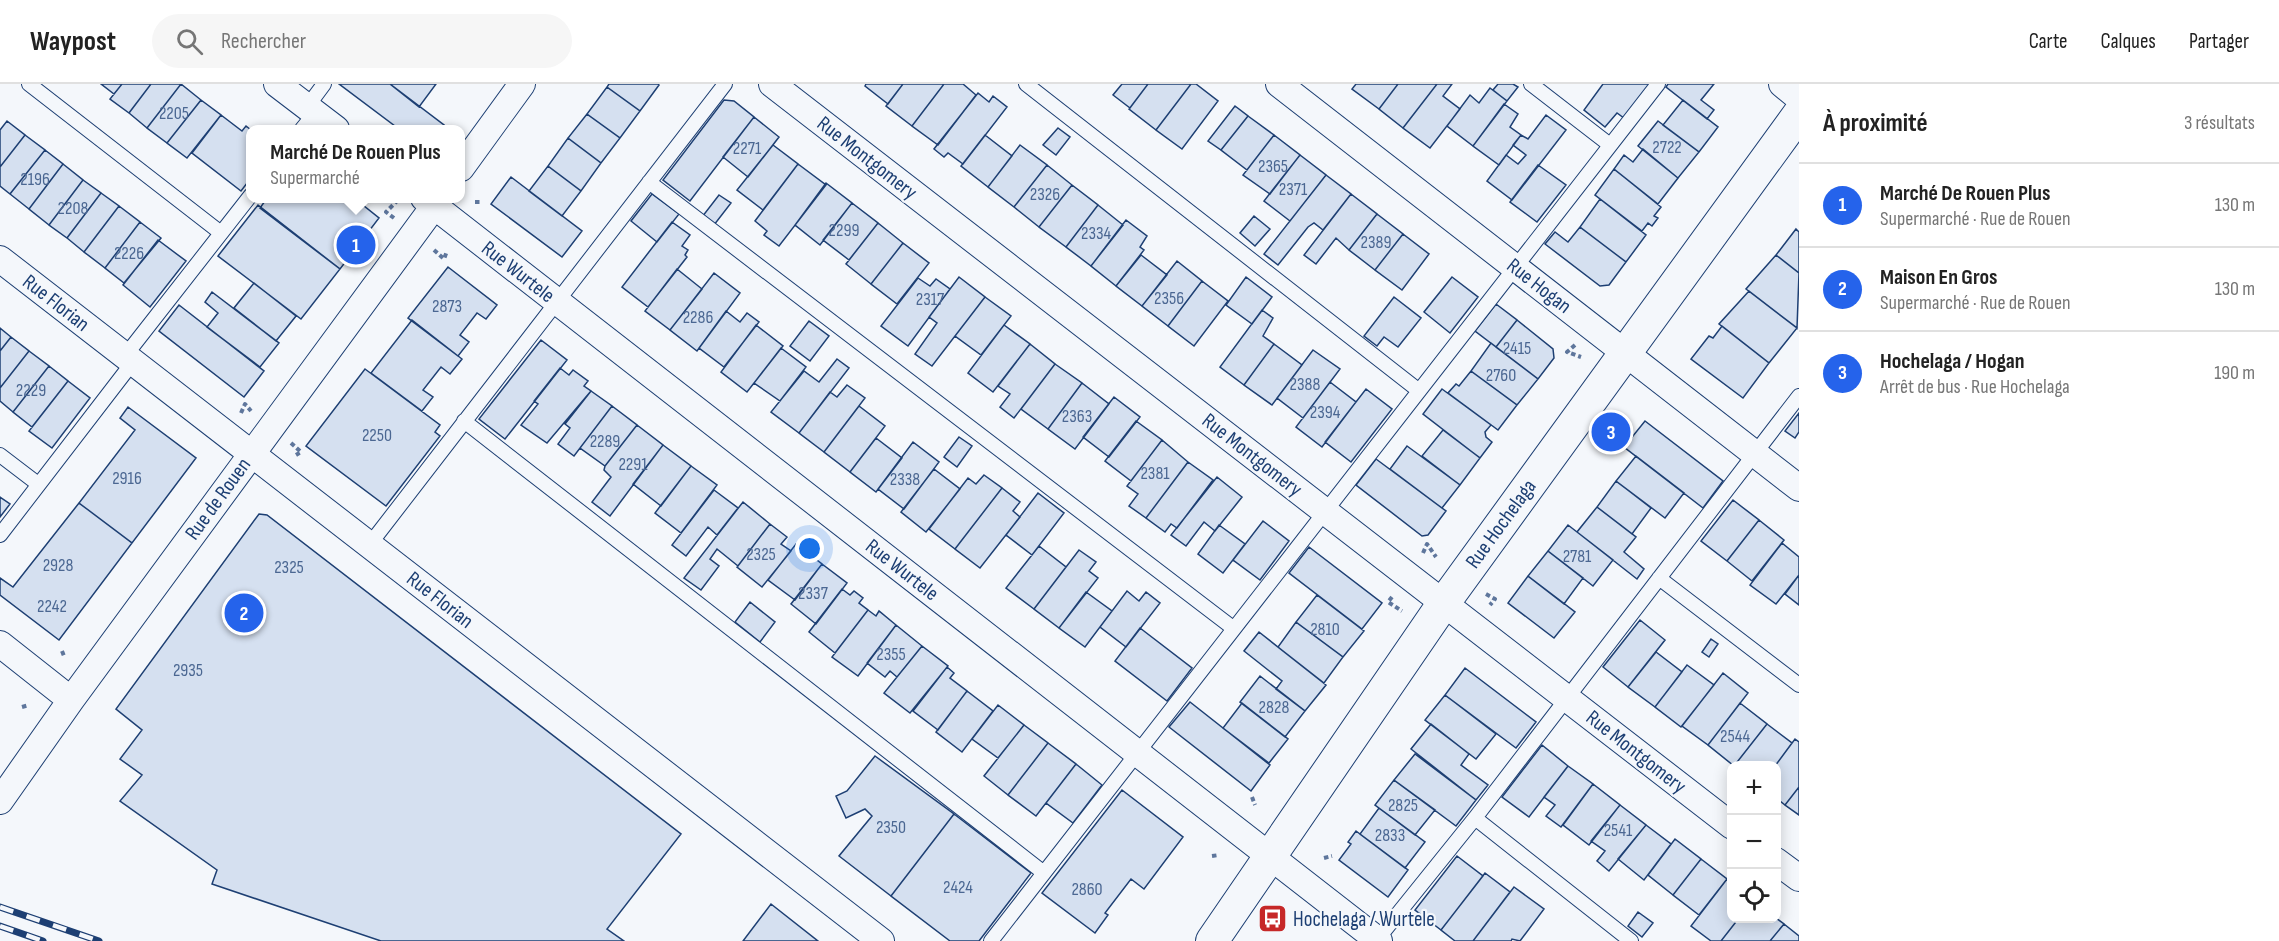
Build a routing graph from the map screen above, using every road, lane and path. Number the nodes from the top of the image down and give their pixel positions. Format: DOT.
graph roads {
  1 [pos="29,84"];
  2 [pos="277,84"];
  3 [pos="324,84"];
  4 [pos="522,84"];
  5 [pos="725,84"];
  6 [pos="772,84"];
  7 [pos="1026,84"];
  8 [pos="1279,84"];
  9 [pos="1531,84"];
  10 [pos="1658,84"];
  11 [pos="1782,84"];
  12 [pos="1799,98"];
  13 [pos="1799,114"];
  14 [pos="308,116"];
  15 [pos="327,125"];
  16 [pos="1610,145"];
  17 [pos="465,162"];
  18 [pos="649,182"];
  19 [pos="246,201"];
  20 [pos="475,202"];
  21 [pos="482,202"];
  22 [pos="395,203"];
  23 [pos="431,203"];
  24 [pos="434,203"];
  25 [pos="399,223"];
  26 [pos="221,233"];
  27 [pos="450,242"];
  28 [pos="429,245"];
  29 [pos="0,259"];
  30 [pos="1514,267"];
  31 [pos="556,302"];
  32 [pos="1579,342"];
  33 [pos="1625,353"];
  34 [pos="1581,357"];
  35 [pos="128,359"];
  36 [pos="1418,390"];
  37 [pos="1799,396"];
  38 [pos="255,416"];
  39 [pos="238,419"];
  40 [pos="464,421"];
  41 [pos="252,452"];
  42 [pos="1755,454"];
  43 [pos="0,455"];
  44 [pos="38,484"];
  45 [pos="1799,488"];
  46 [pos="1325,511"];
  47 [pos="0,535"];
  48 [pos="370,544"];
  49 [pos="1436,557"];
  50 [pos="1419,560"];
  51 [pos="1659,578"];
  52 [pos="1486,594"];
  53 [pos="1443,604"];
  54 [pos="1486,610"];
  55 [pos="1233,628"];
  56 [pos="0,644"];
  57 [pos="1799,685"];
  58 [pos="1565,696"];
  59 [pos="71,700"];
  60 [pos="30,705"];
  61 [pos="22,707"];
  62 [pos="1138,753"];
  63 [pos="1252,797"];
  64 [pos="0,801"];
  65 [pos="1255,805"];
  66 [pos="1474,818"];
  67 [pos="1727,823"];
  68 [pos="1219,855"];
  69 [pos="1270,855"];
  70 [pos="1212,856"];
  71 [pos="1332,856"];
  72 [pos="1324,858"];
  73 [pos="1781,865"];
  74 [pos="1044,873"];
  75 [pos="1799,878"];
  76 [pos="1377,940"];
  77 [pos="881,941"];
  78 [pos="991,941"];
  79 [pos="1212,941"];
  80 [pos="1631,941"];
  1 -- 26 [label="lane"];
  2 -- 14 [label="street"];
  3 -- 14 [label="lane"];
  4 -- 17 [label="street"];
  5 -- 18 [label="lane"];
  6 -- 46 [label="street, Rue Montgomery"];
  7 -- 36 [label="lane"];
  8 -- 30 [label="street, Rue Hogan"];
  9 -- 16 [label="lane"];
  10 -- 16 [label="lane"];
  11 -- 12 [label="street"];
  13 -- 33 [label="street, Rue Hochelaga"];
  14 -- 15 [label="street"];
  16 -- 30 [label="lane"];
  18 -- 31 [label="lane"];
  18 -- 55 [label="lane"];
  19 -- 26 [label="lane"];
  20 -- 21 [label="path"];
  22 -- 25 [label="path"];
  23 -- 41 [label="street, Rue de Rouen"];
  24 -- 31 [label="street, Rue Wurtele"];
  26 -- 35 [label="lane"];
  27 -- 28 [label="path"];
  29 -- 35 [label="street, Rue Florian"];
  30 -- 33 [label="street, Rue Hogan"];
  30 -- 36 [label="lane"];
  31 -- 40 [label="lane"];
  31 -- 62 [label="street, Rue Wurtele"];
  32 -- 34 [label="path"];
  33 -- 42 [label="street, Rue Hogan"];
  33 -- 53 [label="street, Rue Hochelaga"];
  35 -- 41 [label="street, Rue Florian"];
  35 -- 44 [label="lane"];
  36 -- 46 [label="lane"];
  37 -- 42 [label="lane"];
  38 -- 39 [label="path"];
  40 -- 48 [label="lane"];
  40 -- 74 [label="lane"];
  41 -- 48 [label="street, Rue Florian"];
  41 -- 59 [label="street, Rue de Rouen"];
  42 -- 45 [label="street, Rue Hogan"];
  42 -- 51 [label="lane"];
  43 -- 44 [label="lane"];
  44 -- 47 [label="lane"];
  46 -- 53 [label="street, Rue Montgomery"];
  46 -- 55 [label="lane"];
  48 -- 77 [label="street, Rue Florian"];
  49 -- 50 [label="path"];
  51 -- 57 [label="lane"];
  51 -- 58 [label="lane"];
  52 -- 54 [label="path"];
  53 -- 58 [label="street, Rue Montgomery"];
  53 -- 69 [label="street, Rue Hochelaga"];
  55 -- 62 [label="lane"];
  56 -- 59 [label="street"];
  58 -- 66 [label="lane"];
  58 -- 67 [label="street, Rue Montgomery"];
  59 -- 64 [label="street, Rue de Rouen"];
  60 -- 61 [label="path"];
  62 -- 69 [label="street, Rue Wurtele"];
  62 -- 74 [label="lane"];
  63 -- 65 [label="path"];
  66 -- 76 [label="lane"];
  66 -- 80 [label="lane"];
  68 -- 70 [label="path"];
  69 -- 76 [label="street, Rue Wurtele"];
  69 -- 79 [label="street, Rue Hochelaga"];
  71 -- 72 [label="path"];
  73 -- 75 [label="street"];
  74 -- 78 [label="lane"];
}
